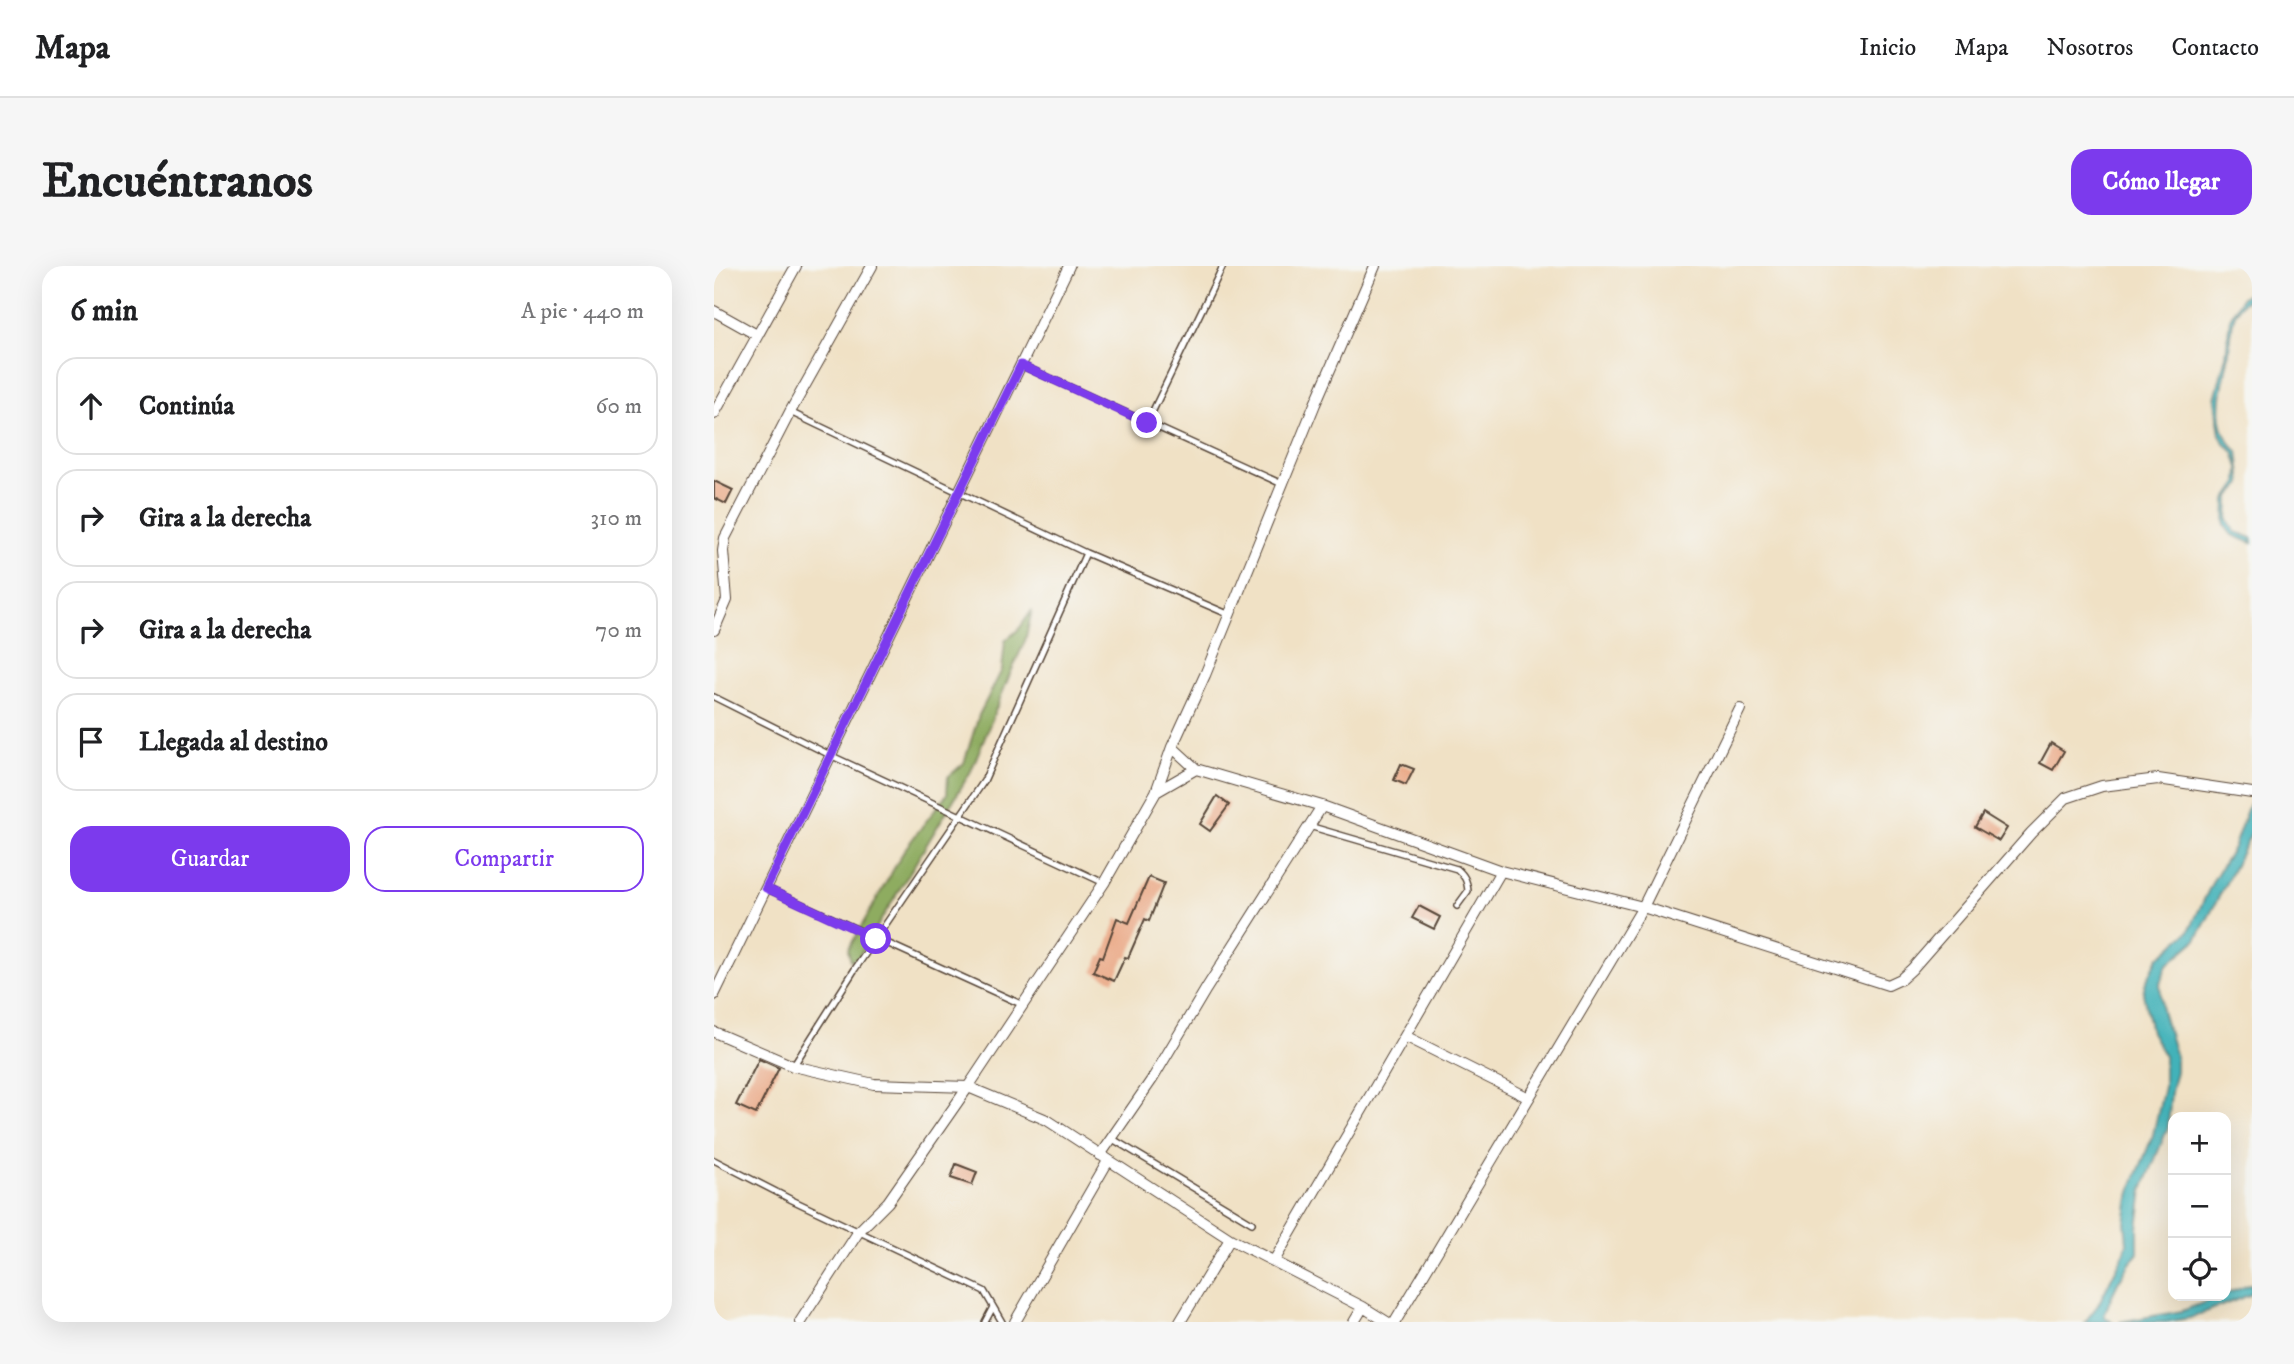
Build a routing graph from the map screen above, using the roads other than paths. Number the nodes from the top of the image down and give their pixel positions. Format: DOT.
graph roads {
  1 [pos="796,266"];
  2 [pos="872,266"];
  3 [pos="1069,266"];
  4 [pos="1223,266"];
  5 [pos="1375,266"];
  6 [pos="714,312"];
  7 [pos="757,335"];
  8 [pos="1021,365"];
  9 [pos="790,412"];
  10 [pos="714,414"];
  11 [pos="1147,423"];
  12 [pos="1283,484"];
  13 [pos="959,492"];
  14 [pos="714,532"];
  15 [pos="725,538"];
  16 [pos="1086,553"];
  17 [pos="1230,615"];
  18 [pos="714,630"];
  19 [pos="714,697"];
  20 [pos="1740,709"];
  21 [pos="1172,747"];
  22 [pos="830,755"];
  23 [pos="1196,769"];
  24 [pos="1156,792"];
  25 [pos="2251,793"];
  26 [pos="1322,806"];
  27 [pos="960,816"];
  28 [pos="1309,826"];
  29 [pos="1501,871"];
  30 [pos="1104,883"];
  31 [pos="766,888"];
  32 [pos="1457,906"];
  33 [pos="1643,907"];
  34 [pos="876,939"];
  35 [pos="714,995"];
  36 [pos="1023,1005"];
  37 [pos="714,1032"];
  38 [pos="1405,1036"];
  39 [pos="793,1066"];
  40 [pos="968,1087"];
  41 [pos="1529,1098"];
  42 [pos="1111,1138"];
  43 [pos="1104,1158"];
  44 [pos="714,1160"];
  45 [pos="1252,1223"];
  46 [pos="859,1231"];
  47 [pos="1230,1239"];
  48 [pos="1274,1261"];
  49 [pos="993,1307"];
  50 [pos="1363,1307"];
  51 [pos="800,1322"];
  52 [pos="985,1322"];
  53 [pos="1002,1322"];
  54 [pos="1015,1322"];
  55 [pos="1180,1322"];
  56 [pos="1354,1322"];
  57 [pos="1387,1322"];
  58 [pos="1395,1322"];
  1 -- 7 [label="street"];
  2 -- 9 [label="street"];
  3 -- 8 [label="street"];
  4 -- 11 [label="lane"];
  5 -- 12 [label="street"];
  6 -- 7 [label="street"];
  7 -- 10 [label="street"];
  8 -- 11 [label="lane"];
  8 -- 13 [label="street"];
  9 -- 13 [label="lane"];
  9 -- 15 [label="street"];
  11 -- 12 [label="lane"];
  12 -- 17 [label="street"];
  13 -- 16 [label="lane"];
  13 -- 22 [label="street"];
  14 -- 15 [label="street"];
  15 -- 18 [label="street"];
  16 -- 17 [label="lane"];
  16 -- 27 [label="lane"];
  17 -- 21 [label="street"];
  19 -- 22 [label="lane"];
  20 -- 33 [label="street"];
  21 -- 23 [label="street"];
  21 -- 24 [label="street"];
  22 -- 27 [label="lane"];
  22 -- 31 [label="street"];
  23 -- 24 [label="street"];
  23 -- 26 [label="street"];
  24 -- 30 [label="street"];
  25 -- 33 [label="street"];
  26 -- 28 [label="street"];
  26 -- 29 [label="street"];
  27 -- 30 [label="lane"];
  27 -- 34 [label="lane"];
  28 -- 32 [label="lane"];
  28 -- 42 [label="street"];
  29 -- 33 [label="street"];
  29 -- 38 [label="street"];
  30 -- 36 [label="street"];
  31 -- 34 [label="lane"];
  31 -- 35 [label="street"];
  33 -- 41 [label="street"];
  34 -- 36 [label="lane"];
  34 -- 39 [label="lane"];
  36 -- 40 [label="street"];
  37 -- 39 [label="street"];
  38 -- 41 [label="street"];
  38 -- 48 [label="street"];
  39 -- 40 [label="street"];
  40 -- 43 [label="street"];
  40 -- 46 [label="street"];
  41 -- 58 [label="street"];
  42 -- 43 [label="street"];
  42 -- 45 [label="lane"];
  43 -- 47 [label="street"];
  43 -- 54 [label="street"];
  44 -- 46 [label="lane"];
  46 -- 49 [label="lane"];
  46 -- 51 [label="street"];
  47 -- 48 [label="street"];
  47 -- 55 [label="street"];
  48 -- 50 [label="street"];
  49 -- 52 [label="lane"];
  49 -- 53 [label="lane"];
  50 -- 56 [label="street"];
  50 -- 57 [label="street"];
}
